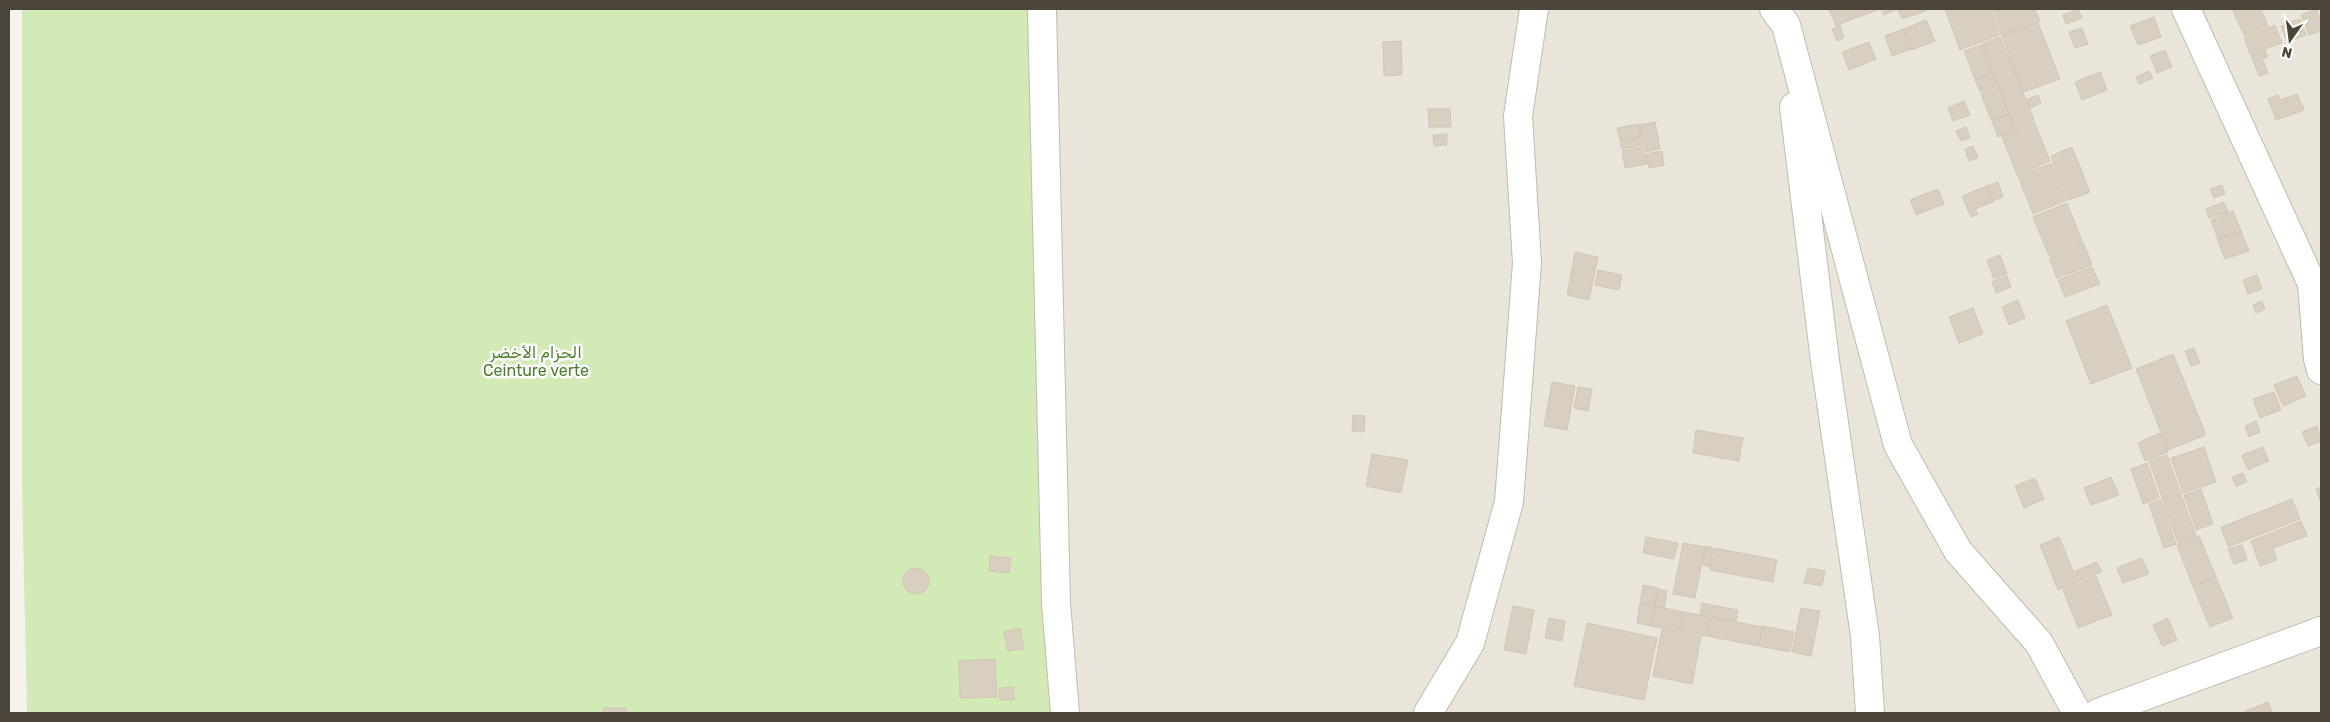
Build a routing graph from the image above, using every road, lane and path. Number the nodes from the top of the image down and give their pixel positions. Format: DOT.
graph roads {
  1 [pos="1042,9"];
  2 [pos="1534,9"];
  3 [pos="2186,9"];
  4 [pos="1780,17"];
  5 [pos="2321,370"];
  6 [pos="2321,631"];
  7 [pos="1065,713"];
  8 [pos="1428,713"];
  9 [pos="1870,713"];
  10 [pos="2078,713"];
  11 [pos="2098,713"];
  1 -- 7 [label="street"];
  2 -- 8 [label="street"];
  3 -- 5 [label="street"];
  4 -- 9 [label="street"];
  4 -- 10 [label="street"];
  6 -- 11 [label="street"];
}
